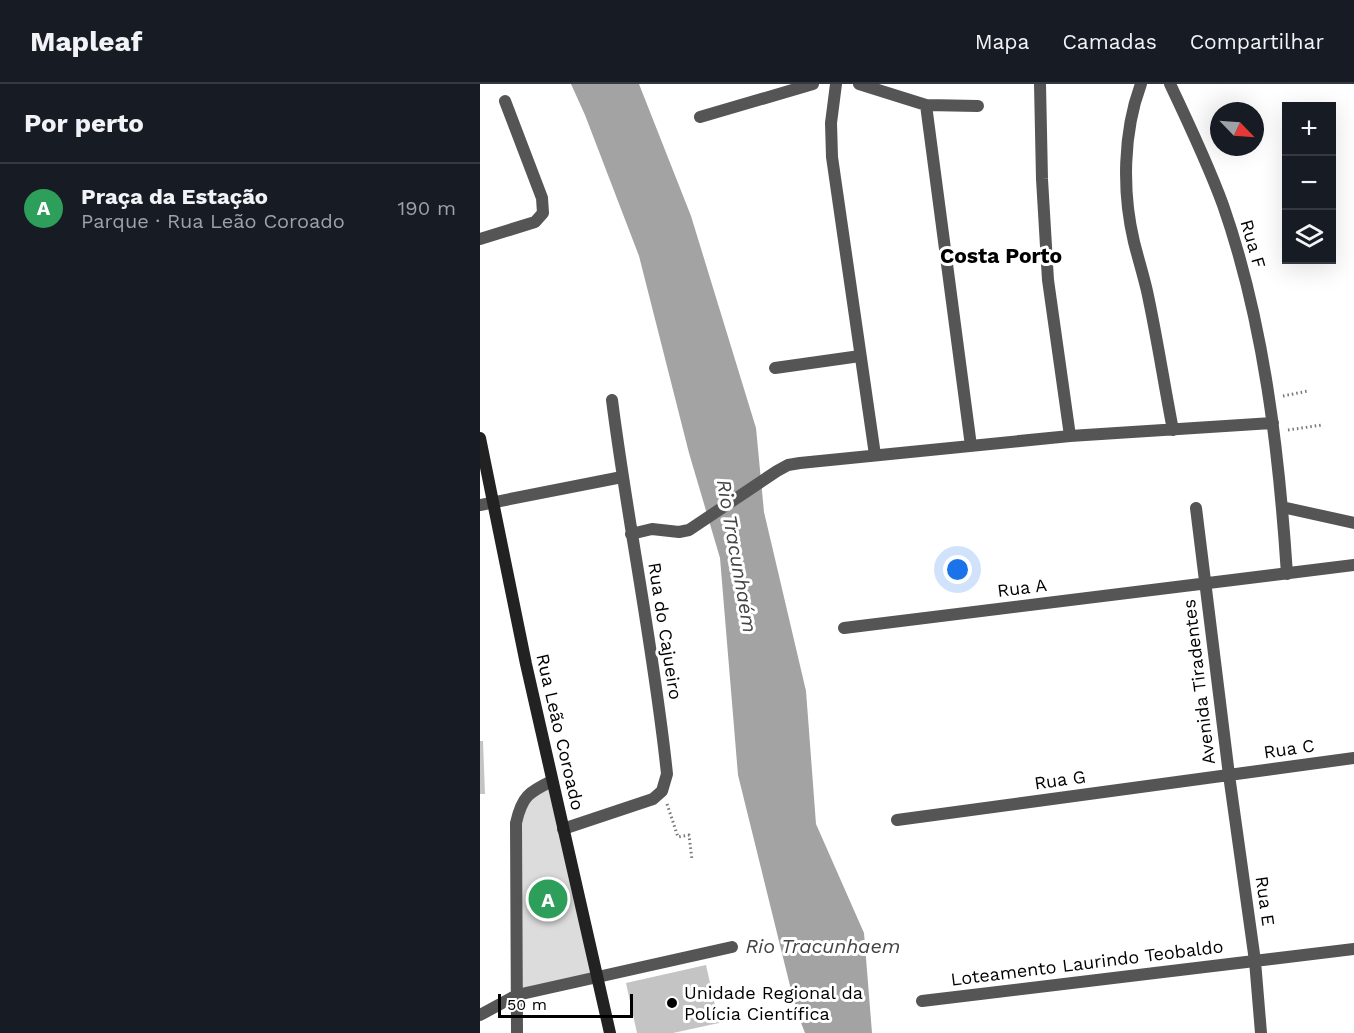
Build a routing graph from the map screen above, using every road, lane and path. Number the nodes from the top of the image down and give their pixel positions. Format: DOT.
graph roads {
  1 [pos="813,84"];
  2 [pos="836,84"];
  3 [pos="859,84"];
  4 [pos="1040,84"];
  5 [pos="1141,84"];
  6 [pos="1170,84"];
  7 [pos="505,101"];
  8 [pos="926,105"];
  9 [pos="978,106"];
  10 [pos="700,117"];
  11 [pos="480,239"];
  12 [pos="860,356"];
  13 [pos="775,368"];
  14 [pos="1308,391"];
  15 [pos="1269,399"];
  16 [pos="612,400"];
  17 [pos="1273,423"];
  18 [pos="1322,425"];
  19 [pos="1173,430"];
  20 [pos="1070,436"];
  21 [pos="480,438"];
  22 [pos="971,446"];
  23 [pos="875,455"];
  24 [pos="622,477"];
  25 [pos="494,502"];
  26 [pos="480,505"];
  27 [pos="1282,507"];
  28 [pos="1196,508"];
  29 [pos="1354,523"];
  30 [pos="631,534"];
  31 [pos="1354,565"];
  32 [pos="1287,574"];
  33 [pos="1206,584"];
  34 [pos="844,628"];
  35 [pos="1354,758"];
  36 [pos="1229,775"];
  37 [pos="552,781"];
  38 [pos="662,791"];
  39 [pos="897,820"];
  40 [pos="563,829"];
  41 [pos="693,860"];
  42 [pos="732,946"];
  43 [pos="1354,949"];
  44 [pos="1255,961"];
  45 [pos="596,976"];
  46 [pos="517,995"];
  47 [pos="922,1001"];
  48 [pos="480,1015"];
  49 [pos="517,1033"];
  50 [pos="610,1033"];
  51 [pos="1261,1033"];
  1 -- 10 [label="street"];
  2 -- 12 [label="street"];
  3 -- 8 [label="street"];
  4 -- 20 [label="street"];
  5 -- 19 [label="street"];
  6 -- 15 [label="street, Rua F"];
  7 -- 11 [label="street"];
  8 -- 9 [label="street"];
  8 -- 22 [label="street"];
  12 -- 13 [label="street"];
  12 -- 23 [label="street"];
  14 -- 15 [label="path"];
  15 -- 17 [label="street, Rua F"];
  16 -- 24 [label="street, Rua do Cajueiro"];
  17 -- 18 [label="path"];
  17 -- 19 [label="street"];
  17 -- 27 [label="street, Rua F"];
  19 -- 20 [label="street"];
  20 -- 22 [label="street"];
  21 -- 25 [label="street, Rua Leão Coroado"];
  22 -- 23 [label="street"];
  23 -- 30 [label="street"];
  24 -- 25 [label="street"];
  24 -- 30 [label="street, Rua do Cajueiro"];
  25 -- 26 [label="street"];
  25 -- 37 [label="street, Rua Leão Coroado"];
  27 -- 29 [label="street"];
  27 -- 32 [label="street, Rua F"];
  28 -- 33 [label="street, Avenida Tiradentes"];
  30 -- 38 [label="street, Rua do Cajueiro"];
  31 -- 32 [label="street, Rua A"];
  32 -- 33 [label="street, Rua A"];
  33 -- 34 [label="street, Rua A"];
  33 -- 36 [label="street, Avenida Tiradentes"];
  35 -- 36 [label="street, Rua C"];
  36 -- 39 [label="street, Rua G"];
  36 -- 44 [label="street, Rua E"];
  37 -- 40 [label="street, Rua Leão Coroado"];
  37 -- 46 [label="street"];
  38 -- 40 [label="street"];
  38 -- 41 [label="path"];
  40 -- 45 [label="street, Rua Leão Coroado"];
  42 -- 45 [label="street"];
  43 -- 44 [label="street, Loteamento Laurindo Teobaldo"];
  44 -- 47 [label="street, Loteamento Laurindo Teobaldo"];
  44 -- 51 [label="street, Rua E"];
  45 -- 46 [label="street"];
  45 -- 50 [label="street, Rua Leão Coroado"];
  46 -- 48 [label="street"];
  46 -- 49 [label="street"];
}
